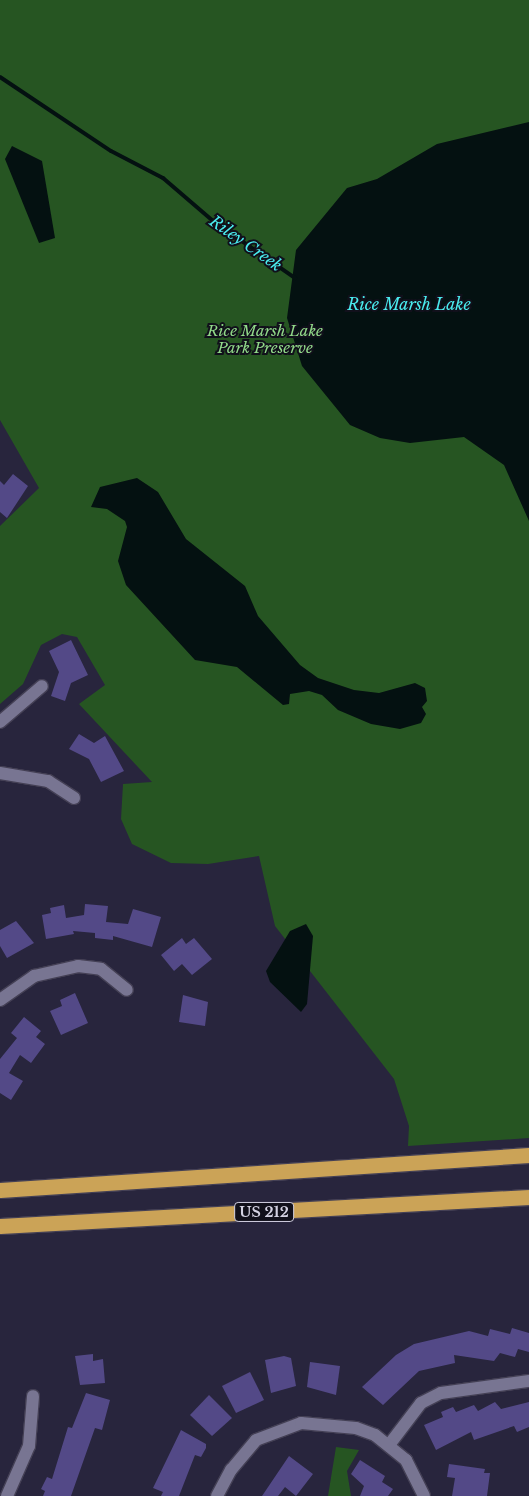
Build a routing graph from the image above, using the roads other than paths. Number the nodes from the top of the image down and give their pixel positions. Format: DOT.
graph roads {
  1 [pos="42,686"];
  2 [pos="0,722"];
  3 [pos="0,773"];
  4 [pos="74,798"];
  5 [pos="127,990"];
  6 [pos="0,1000"];
  7 [pos="529,1155"];
  8 [pos="0,1190"];
  9 [pos="529,1197"];
  10 [pos="0,1226"];
  11 [pos="529,1381"];
  12 [pos="33,1396"];
  13 [pos="389,1445"];
  14 [pos="7,1496"];
  15 [pos="217,1496"];
  16 [pos="424,1496"];
  1 -- 2 [label="street"];
  3 -- 4 [label="street"];
  5 -- 6 [label="street"];
  7 -- 8 [label="highway"];
  9 -- 10 [label="highway, US 212"];
  11 -- 13 [label="street"];
  12 -- 14 [label="street"];
  13 -- 15 [label="street"];
  13 -- 16 [label="street"];
}
